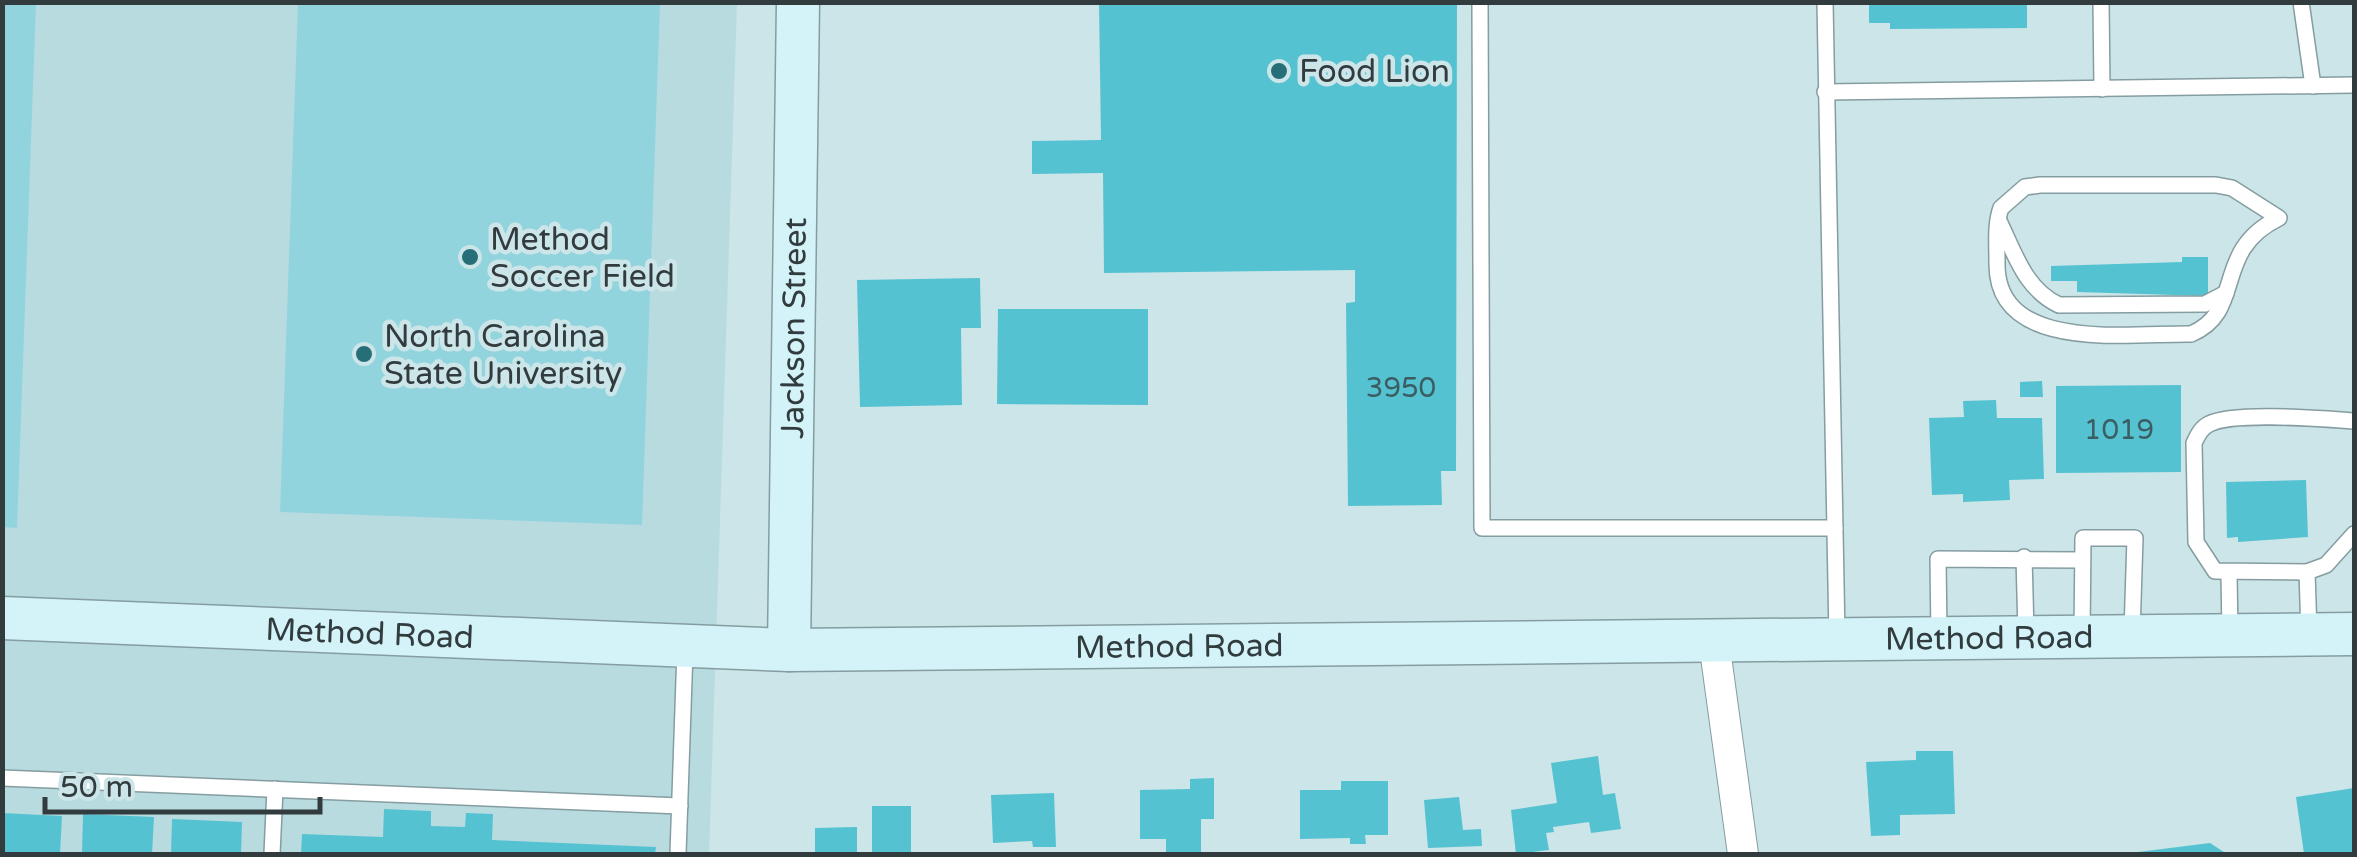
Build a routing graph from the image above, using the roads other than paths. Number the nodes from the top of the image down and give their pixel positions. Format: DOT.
graph roads {
  1 [pos="798,2"];
  2 [pos="1480,2"];
  3 [pos="1825,2"];
  4 [pos="2100,2"];
  5 [pos="2301,2"];
  6 [pos="2354,85"];
  7 [pos="2313,86"];
  8 [pos="2102,89"];
  9 [pos="1825,92"];
  10 [pos="1998,217"];
  11 [pos="2227,293"];
  12 [pos="2354,422"];
  13 [pos="1835,528"];
  14 [pos="2354,534"];
  15 [pos="2024,556"];
  16 [pos="2082,560"];
  17 [pos="2307,572"];
  18 [pos="2229,574"];
  19 [pos="2,618"];
  20 [pos="2308,634"];
  21 [pos="2354,634"];
  22 [pos="2230,635"];
  23 [pos="2132,636"];
  24 [pos="2082,637"];
  25 [pos="2026,638"];
  26 [pos="1940,640"];
  27 [pos="1837,641"];
  28 [pos="1714,642"];
  29 [pos="686,646"];
  30 [pos="789,650"];
  31 [pos="2,778"];
  32 [pos="275,789"];
  33 [pos="680,806"];
  34 [pos="272,854"];
  35 [pos="678,854"];
  36 [pos="1744,854"];
  1 -- 30 [label="street, Jackson Street"];
  2 -- 13 [label="lane"];
  3 -- 9 [label="lane"];
  4 -- 8 [label="lane"];
  5 -- 7 [label="lane"];
  6 -- 7 [label="lane"];
  7 -- 8 [label="lane"];
  8 -- 9 [label="lane"];
  9 -- 13 [label="lane"];
  10 -- 11 [label="lane"];
  10 -- 11 [label="lane"];
  10 -- 11 [label="lane"];
  12 -- 18 [label="lane"];
  13 -- 27 [label="lane"];
  14 -- 17 [label="lane"];
  15 -- 16 [label="lane"];
  15 -- 25 [label="lane"];
  15 -- 26 [label="lane"];
  16 -- 23 [label="lane"];
  16 -- 24 [label="lane"];
  17 -- 18 [label="lane"];
  17 -- 20 [label="lane"];
  18 -- 22 [label="lane"];
  19 -- 29 [label="street, Method Road"];
  20 -- 21 [label="street, Method Road"];
  20 -- 22 [label="street, Method Road"];
  22 -- 23 [label="street, Method Road"];
  23 -- 24 [label="street, Method Road"];
  24 -- 25 [label="street, Method Road"];
  25 -- 26 [label="street, Method Road"];
  26 -- 27 [label="street, Method Road"];
  27 -- 28 [label="street, Method Road"];
  28 -- 30 [label="street, Method Road"];
  28 -- 36 [label="street"];
  29 -- 30 [label="street, Method Road"];
  29 -- 33 [label="lane"];
  31 -- 32 [label="lane"];
  32 -- 33 [label="lane"];
  32 -- 34 [label="lane"];
  33 -- 35 [label="lane"];
}
